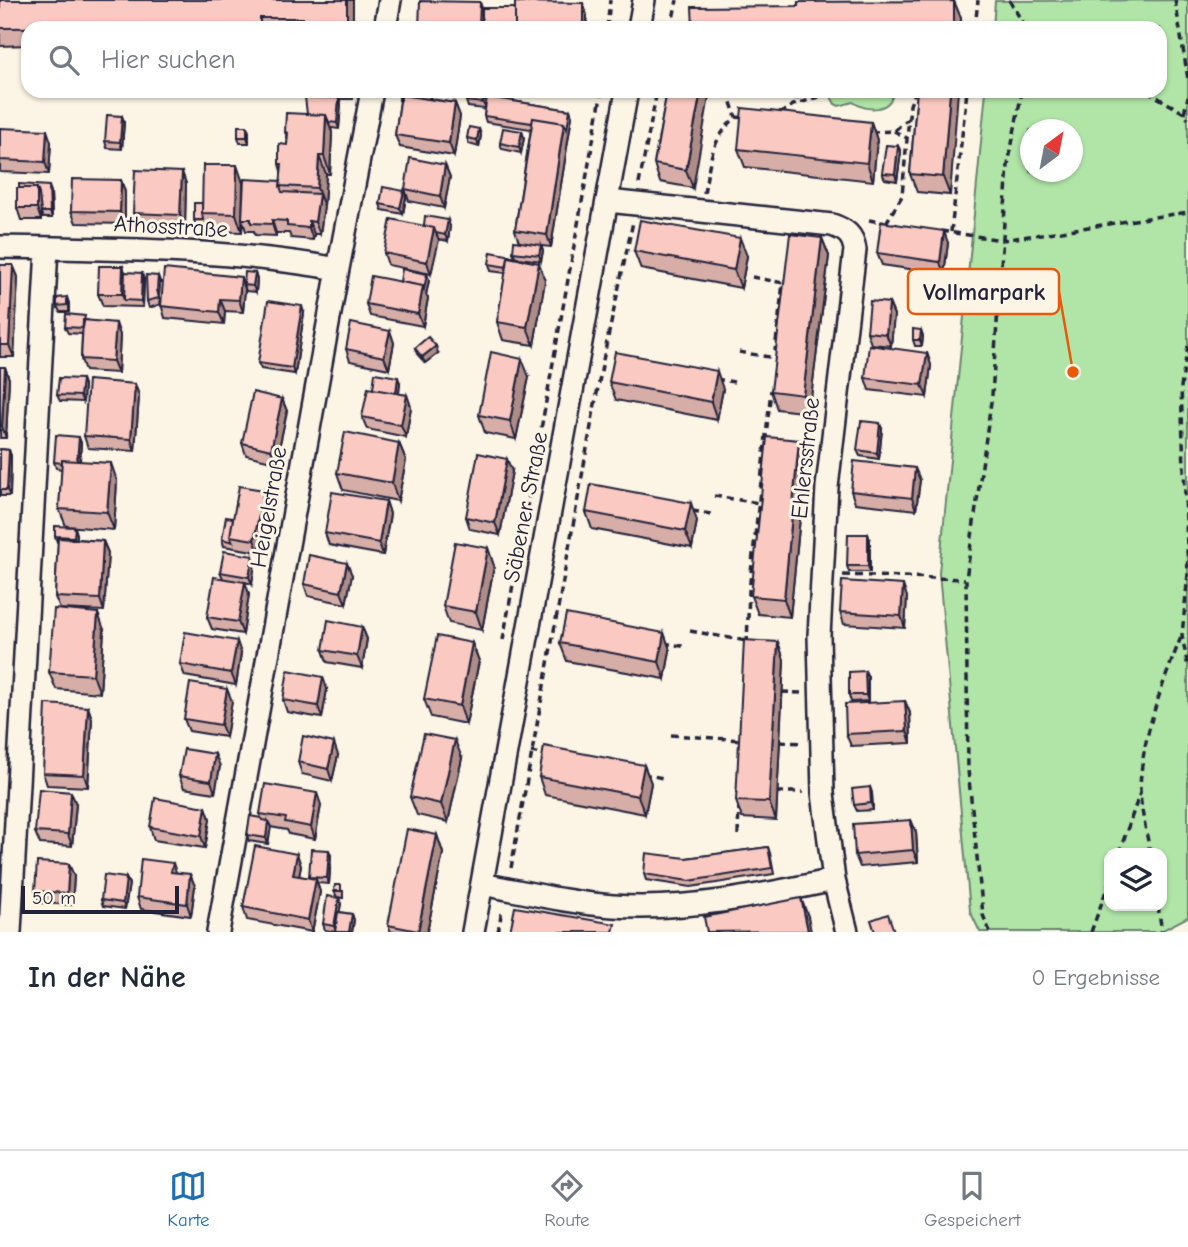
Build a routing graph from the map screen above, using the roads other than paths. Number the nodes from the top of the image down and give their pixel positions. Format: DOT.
graph roads {
  1 [pos="390,0"];
  2 [pos="644,0"];
  3 [pos="386,21"];
  4 [pos="640,21"];
  5 [pos="371,98"];
  6 [pos="626,98"];
  7 [pos="608,201"];
  8 [pos="0,247"];
  9 [pos="47,248"];
  10 [pos="338,269"];
  11 [pos="834,880"];
  12 [pos="482,884"];
  13 [pos="10,932"];
  14 [pos="218,932"];
  15 [pos="473,932"];
  16 [pos="847,932"];
  1 -- 3 [label="street"];
  2 -- 4 [label="street"];
  5 -- 10 [label="street, Heigelstraße"];
  6 -- 7 [label="street, Säbener Straße"];
  7 -- 11 [label="street, Ehlersstraße"];
  7 -- 12 [label="street, Säbener Straße"];
  8 -- 9 [label="street, Athosstraße"];
  9 -- 10 [label="street, Athosstraße"];
  9 -- 13 [label="street"];
  10 -- 14 [label="street, Heigelstraße"];
  11 -- 12 [label="street"];
  11 -- 16 [label="street, Ehlersstraße"];
  12 -- 15 [label="street, Säbener Straße"];
}
